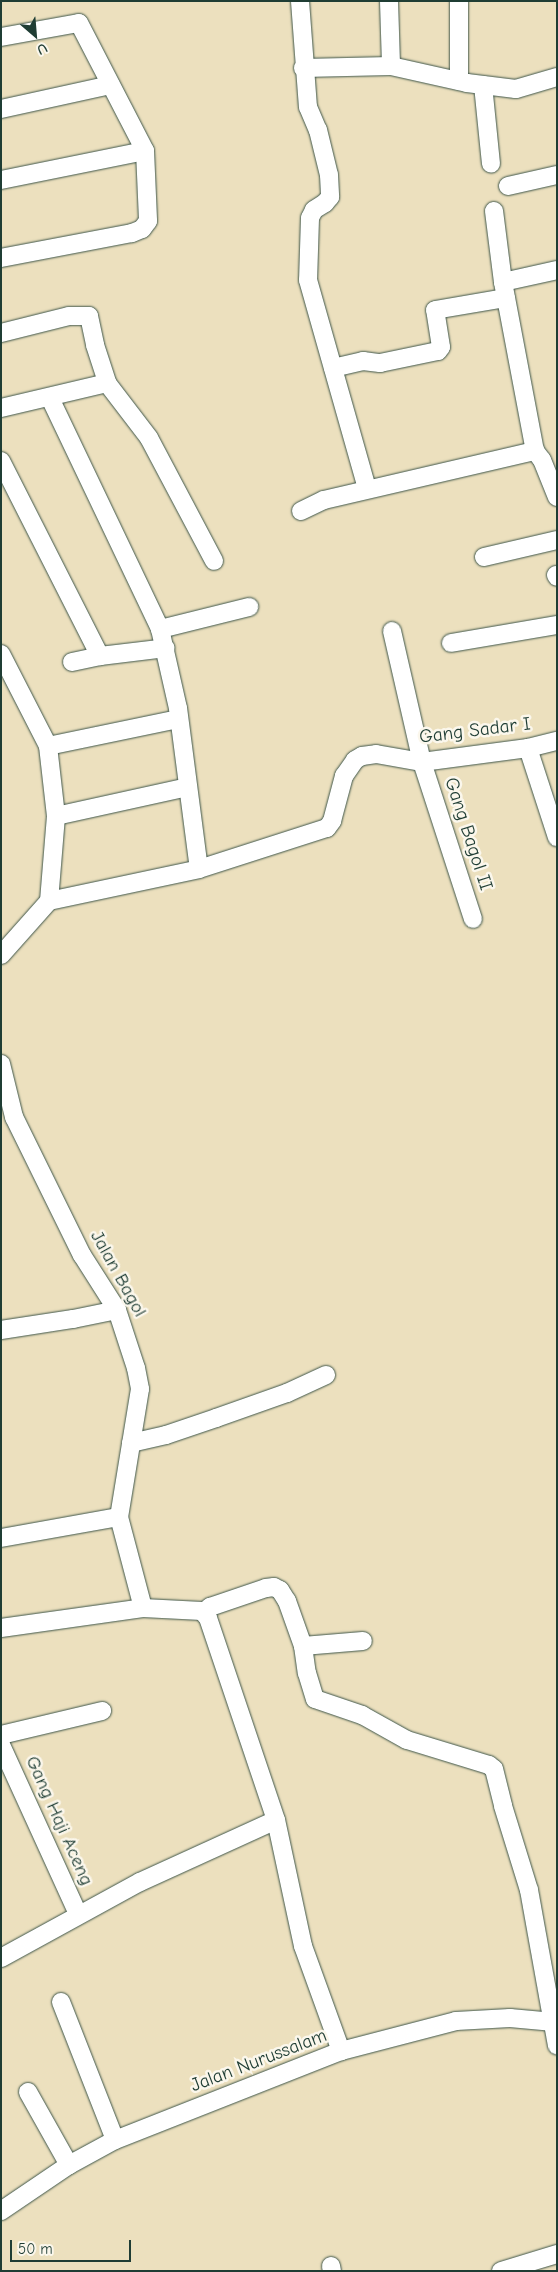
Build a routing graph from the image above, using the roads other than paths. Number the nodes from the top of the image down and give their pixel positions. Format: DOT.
graph roads {
  1 [pos="300,1"];
  2 [pos="389,1"];
  3 [pos="460,1"];
  4 [pos="1,37"];
  5 [pos="391,66"];
  6 [pos="303,68"];
  7 [pos="557,77"];
  8 [pos="459,81"];
  9 [pos="110,85"];
  10 [pos="483,85"];
  11 [pos="1,109"];
  12 [pos="145,151"];
  13 [pos="491,164"];
  14 [pos="557,175"];
  15 [pos="1,180"];
  16 [pos="508,186"];
  17 [pos="494,211"];
  18 [pos="1,258"];
  19 [pos="557,270"];
  20 [pos="504,290"];
  21 [pos="1,333"];
  22 [pos="333,368"];
  23 [pos="107,383"];
  24 [pos="50,398"];
  25 [pos="1,408"];
  26 [pos="535,451"];
  27 [pos="1,461"];
  28 [pos="367,490"];
  29 [pos="557,497"];
  30 [pos="301,512"];
  31 [pos="557,540"];
  32 [pos="484,557"];
  33 [pos="214,561"];
  34 [pos="248,608"];
  35 [pos="557,625"];
  36 [pos="160,629"];
  37 [pos="392,631"];
  38 [pos="451,643"];
  39 [pos="166,648"];
  40 [pos="1,654"];
  41 [pos="100,656"];
  42 [pos="72,662"];
  43 [pos="178,719"];
  44 [pos="557,741"];
  45 [pos="48,746"];
  46 [pos="528,748"];
  47 [pos="422,762"];
  48 [pos="188,787"];
  49 [pos="56,816"];
  50 [pos="557,837"];
  51 [pos="199,869"];
  52 [pos="49,901"];
  53 [pos="473,918"];
  54 [pos="1,955"];
  55 [pos="1,1064"];
  56 [pos="117,1310"];
  57 [pos="1,1330"];
  58 [pos="326,1375"];
  59 [pos="131,1443"];
  60 [pos="119,1517"];
  61 [pos="1,1538"];
  62 [pos="143,1608"];
  63 [pos="204,1612"];
  64 [pos="1,1628"];
  65 [pos="363,1642"];
  66 [pos="303,1646"];
  67 [pos="102,1711"];
  68 [pos="1,1734"];
  69 [pos="1,1745"];
  70 [pos="276,1820"];
  71 [pos="78,1914"];
  72 [pos="1,1958"];
  73 [pos="62,2002"];
  74 [pos="554,2022"];
  75 [pos="557,2046"];
  76 [pos="341,2051"];
  77 [pos="28,2092"];
  78 [pos="115,2140"];
  79 [pos="69,2165"];
  80 [pos="1,2211"];
  81 [pos="557,2254"];
  82 [pos="501,2271"];
  1 -- 6 [label="street"];
  2 -- 5 [label="street"];
  3 -- 8 [label="street"];
  4 -- 9 [label="street"];
  5 -- 6 [label="street"];
  5 -- 8 [label="street"];
  6 -- 22 [label="street"];
  7 -- 10 [label="street"];
  8 -- 10 [label="street"];
  9 -- 11 [label="street"];
  9 -- 12 [label="street"];
  10 -- 13 [label="street"];
  12 -- 15 [label="street"];
  12 -- 18 [label="street"];
  14 -- 16 [label="street"];
  17 -- 20 [label="street"];
  19 -- 20 [label="street"];
  20 -- 22 [label="street"];
  20 -- 26 [label="street"];
  21 -- 23 [label="street"];
  22 -- 28 [label="street"];
  23 -- 24 [label="street"];
  23 -- 33 [label="street"];
  24 -- 25 [label="street"];
  24 -- 36 [label="street"];
  26 -- 28 [label="street"];
  26 -- 29 [label="street"];
  27 -- 41 [label="street"];
  28 -- 30 [label="street"];
  31 -- 32 [label="street"];
  34 -- 36 [label="street"];
  35 -- 38 [label="street"];
  36 -- 39 [label="street"];
  37 -- 47 [label="street, Gang Bagol II"];
  39 -- 41 [label="street"];
  39 -- 43 [label="street"];
  40 -- 45 [label="street"];
  41 -- 42 [label="street"];
  43 -- 45 [label="street"];
  43 -- 48 [label="street"];
  44 -- 46 [label="street, Gang Sadar I"];
  45 -- 49 [label="street"];
  46 -- 47 [label="street, Gang Sadar I"];
  46 -- 50 [label="street"];
  47 -- 51 [label="street, Gang Sadar I"];
  47 -- 53 [label="street, Gang Bagol II"];
  48 -- 49 [label="street"];
  48 -- 51 [label="street"];
  49 -- 52 [label="street"];
  51 -- 52 [label="street"];
  52 -- 54 [label="street"];
  55 -- 56 [label="street, Jalan Bagol"];
  56 -- 57 [label="street"];
  56 -- 59 [label="street, Jalan Bagol"];
  58 -- 59 [label="street"];
  59 -- 60 [label="street, Jalan Bagol"];
  60 -- 61 [label="street"];
  60 -- 62 [label="street"];
  62 -- 63 [label="street"];
  62 -- 64 [label="street"];
  63 -- 66 [label="street"];
  63 -- 70 [label="street"];
  65 -- 66 [label="street"];
  66 -- 74 [label="street"];
  67 -- 68 [label="street"];
  69 -- 71 [label="street, Gang Haji Aceng"];
  70 -- 71 [label="street"];
  70 -- 76 [label="street"];
  71 -- 72 [label="street"];
  73 -- 78 [label="street"];
  74 -- 75 [label="street"];
  74 -- 76 [label="street, Jalan Nurussalam"];
  76 -- 78 [label="street, Jalan Nurussalam"];
  77 -- 79 [label="street"];
  78 -- 79 [label="street, Jalan Nurussalam"];
  79 -- 80 [label="street, Jalan Nurussalam"];
  81 -- 82 [label="street"];
}
